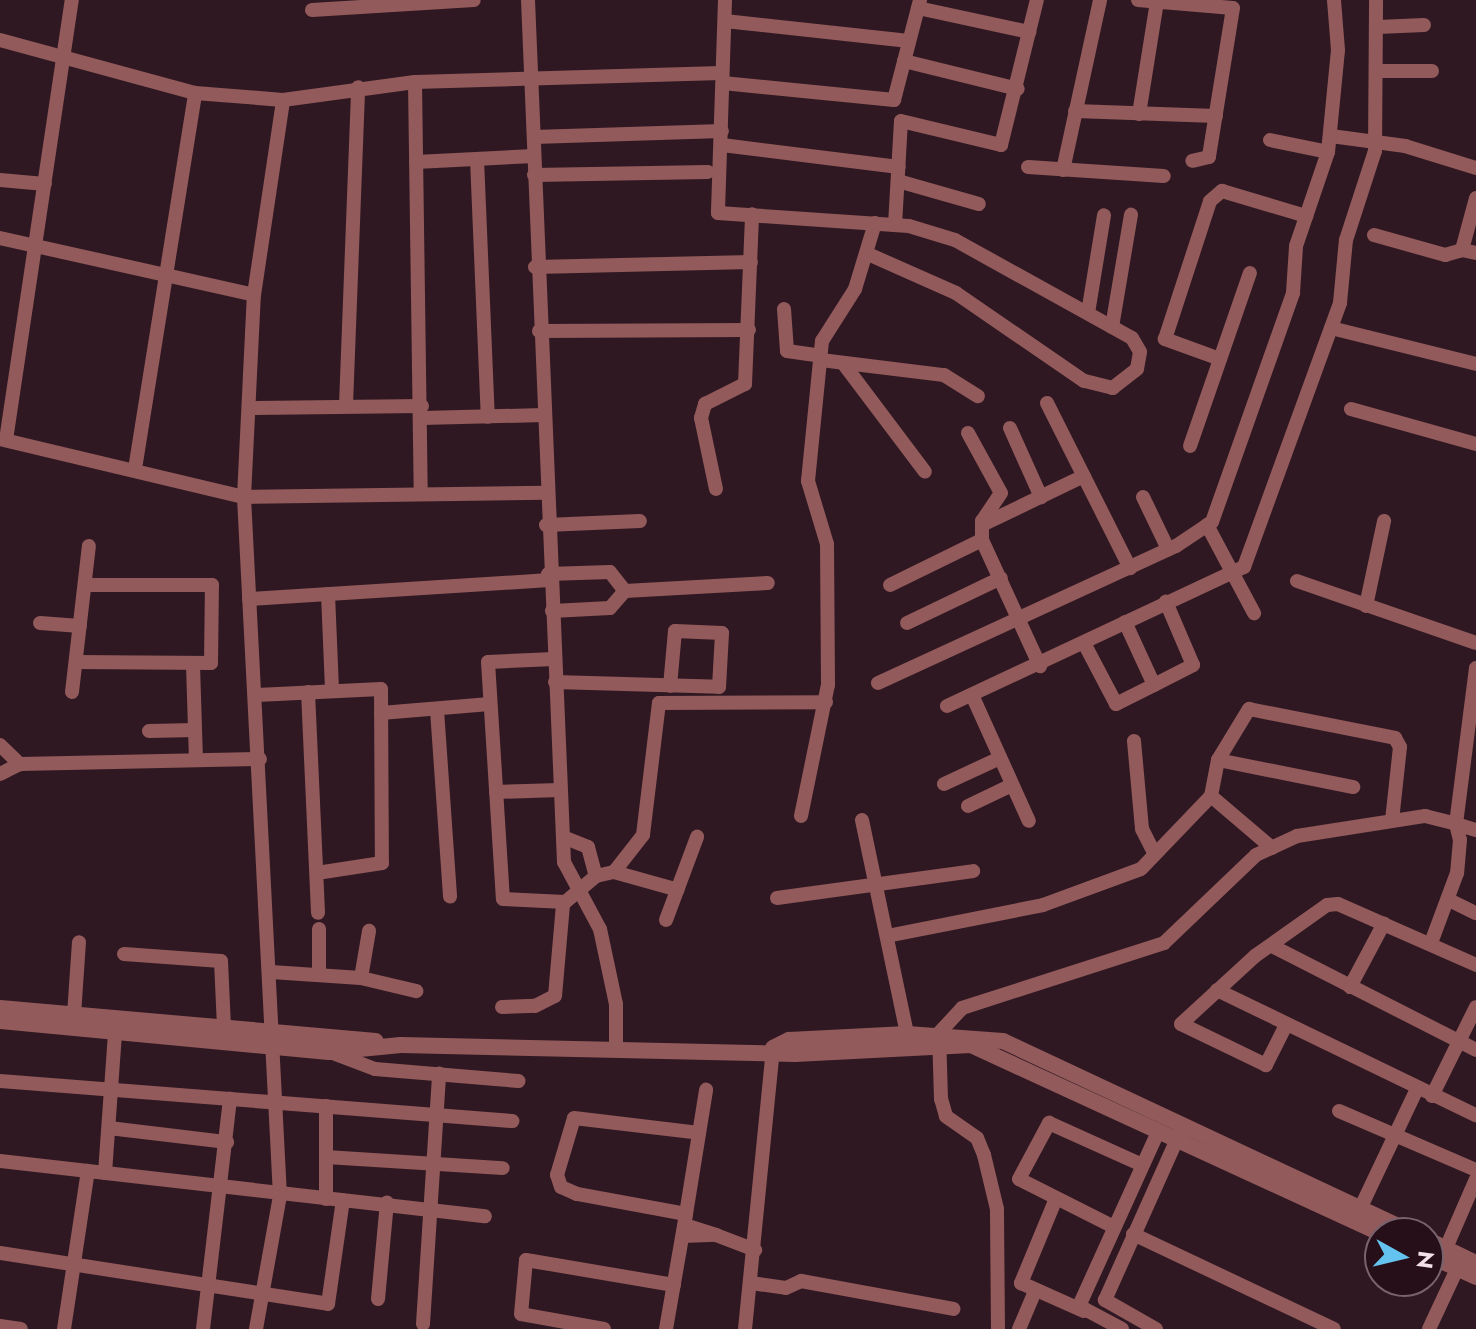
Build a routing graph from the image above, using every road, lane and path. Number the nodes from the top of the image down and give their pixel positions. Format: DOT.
graph roads {
  1 [pos="72,0"];
  2 [pos="474,0"];
  3 [pos="528,0"];
  4 [pos="725,0"];
  5 [pos="1037,0"];
  6 [pos="1100,0"];
  7 [pos="1138,0"];
  8 [pos="1334,0"];
  9 [pos="1376,0"];
  10 [pos="1157,1"];
  11 [pos="919,4"];
  12 [pos="312,10"];
  13 [pos="725,21"];
  14 [pos="1424,25"];
  15 [pos="1378,27"];
  16 [pos="1029,32"];
  17 [pos="0,40"];
  18 [pos="909,41"];
  19 [pos="67,52"];
  20 [pos="904,61"];
  21 [pos="1379,71"];
  22 [pos="1432,71"];
  23 [pos="533,78"];
  24 [pos="722,78"];
  25 [pos="415,82"];
  26 [pos="358,87"];
  27 [pos="1018,89"];
  28 [pos="195,93"];
  29 [pos="283,100"];
  30 [pos="1075,111"];
  31 [pos="1139,114"];
  32 [pos="1216,116"];
  33 [pos="1331,136"];
  34 [pos="534,137"];
  35 [pos="722,138"];
  36 [pos="1270,140"];
  37 [pos="1376,142"];
  38 [pos="1328,152"];
  39 [pos="534,156"];
  40 [pos="477,159"];
  41 [pos="1192,161"];
  42 [pos="416,162"];
  43 [pos="1028,167"];
  44 [pos="1476,168"];
  45 [pos="1063,170"];
  46 [pos="708,172"];
  47 [pos="898,174"];
  48 [pos="534,175"];
  49 [pos="1164,176"];
  50 [pos="0,180"];
  51 [pos="45,184"];
  52 [pos="1476,198"];
  53 [pos="979,204"];
  54 [pos="752,214"];
  55 [pos="1104,215"];
  56 [pos="1131,215"];
  57 [pos="1306,216"];
  58 [pos="875,223"];
  59 [pos="895,225"];
  60 [pos="1374,235"];
  61 [pos="0,238"];
  62 [pos="35,247"];
  63 [pos="1469,252"];
  64 [pos="868,254"];
  65 [pos="751,262"];
  66 [pos="535,267"];
  67 [pos="1250,273"];
  68 [pos="167,276"];
  69 [pos="254,295"];
  70 [pos="784,309"];
  71 [pos="1088,313"];
  72 [pos="1112,327"];
  73 [pos="1331,328"];
  74 [pos="749,330"];
  75 [pos="539,331"];
  76 [pos="821,358"];
  77 [pos="1220,359"];
  78 [pos="843,363"];
  79 [pos="1476,364"];
  80 [pos="978,396"];
  81 [pos="1047,403"];
  82 [pos="346,405"];
  83 [pos="249,408"];
  84 [pos="1351,409"];
  85 [pos="422,412"];
  86 [pos="544,415"];
  87 [pos="488,417"];
  88 [pos="1010,428"];
  89 [pos="968,433"];
  90 [pos="3,440"];
  91 [pos="1476,444"];
  92 [pos="1190,446"];
  93 [pos="135,469"];
  94 [pos="925,472"];
  95 [pos="1084,476"];
  96 [pos="716,489"];
  97 [pos="421,493"];
  98 [pos="545,493"];
  99 [pos="244,497"];
  100 [pos="1041,497"];
  101 [pos="1143,497"];
  102 [pos="640,521"];
  103 [pos="1384,521"];
  104 [pos="546,525"];
  105 [pos="1207,525"];
  106 [pos="982,533"];
  107 [pos="89,546"];
  108 [pos="1168,549"];
  109 [pos="1130,568"];
  110 [pos="1234,575"];
  111 [pos="548,577"];
  112 [pos="1001,578"];
  113 [pos="1297,581"];
  114 [pos="768,583"];
  115 [pos="86,585"];
  116 [pos="890,585"];
  117 [pos="625,591"];
  118 [pos="328,594"];
  119 [pos="249,599"];
  120 [pos="1166,602"];
  121 [pos="1366,606"];
  122 [pos="552,611"];
  123 [pos="1254,613"];
  124 [pos="1022,618"];
  125 [pos="1125,622"];
  126 [pos="40,623"];
  127 [pos="907,623"];
  128 [pos="80,626"];
  129 [pos="1084,643"];
  130 [pos="1476,643"];
  131 [pos="554,659"];
  132 [pos="76,662"];
  133 [pos="193,665"];
  134 [pos="1040,666"];
  135 [pos="1476,668"];
  136 [pos="555,682"];
  137 [pos="878,683"];
  138 [pos="1154,685"];
  139 [pos="670,686"];
  140 [pos="332,691"];
  141 [pos="72,692"];
  142 [pos="308,692"];
  143 [pos="257,695"];
  144 [pos="972,695"];
  145 [pos="826,702"];
  146 [pos="490,704"];
  147 [pos="947,706"];
  148 [pos="437,710"];
  149 [pos="381,713"];
  150 [pos="195,730"];
  151 [pos="149,731"];
  152 [pos="1134,741"];
  153 [pos="0,745"];
  154 [pos="1000,758"];
  155 [pos="260,759"];
  156 [pos="196,760"];
  157 [pos="1218,760"];
  158 [pos="20,764"];
  159 [pos="0,774"];
  160 [pos="944,784"];
  161 [pos="1012,785"];
  162 [pos="1353,787"];
  163 [pos="560,790"];
  164 [pos="496,792"];
  165 [pos="1211,796"];
  166 [pos="968,806"];
  167 [pos="801,816"];
  168 [pos="862,820"];
  169 [pos="1029,821"];
  170 [pos="1392,821"];
  171 [pos="1456,824"];
  172 [pos="1476,830"];
  173 [pos="563,837"];
  174 [pos="697,837"];
  175 [pos="1272,848"];
  176 [pos="1155,854"];
  177 [pos="973,871"];
  178 [pos="614,872"];
  179 [pos="317,873"];
  180 [pos="596,876"];
  181 [pos="876,887"];
  182 [pos="678,890"];
  183 [pos="578,892"];
  184 [pos="450,897"];
  185 [pos="777,898"];
  186 [pos="1449,900"];
  187 [pos="565,902"];
  188 [pos="318,913"];
  189 [pos="1476,913"];
  190 [pos="666,920"];
  191 [pos="1384,923"];
  192 [pos="319,929"];
  193 [pos="369,931"];
  194 [pos="887,936"];
  195 [pos="79,942"];
  196 [pos="1431,943"];
  197 [pos="1274,947"];
  198 [pos="124,954"];
  199 [pos="1476,965"];
  200 [pos="271,972"];
  201 [pos="319,974"];
  202 [pos="361,978"];
  203 [pos="1350,987"];
  204 [pos="1217,990"];
  205 [pos="416,991"];
  206 [pos="502,1007"];
  207 [pos="1476,1007"];
  208 [pos="0,1008"];
  209 [pos="74,1015"];
  210 [pos="52,1019"];
  211 [pos="0,1021"];
  212 [pos="1286,1025"];
  213 [pos="224,1027"];
  214 [pos="115,1032"];
  215 [pos="907,1034"];
  216 [pos="275,1039"];
  217 [pos="939,1039"];
  218 [pos="1459,1040"];
  219 [pos="401,1045"];
  220 [pos="616,1048"];
  221 [pos="773,1048"];
  222 [pos="1476,1050"];
  223 [pos="329,1052"];
  224 [pos="439,1074"];
  225 [pos="0,1081"];
  226 [pos="518,1081"];
  227 [pos="1417,1089"];
  228 [pos="706,1090"];
  229 [pos="112,1091"];
  230 [pos="1432,1096"];
  231 [pos="230,1099"];
  232 [pos="276,1102"];
  233 [pos="326,1106"];
  234 [pos="1339,1111"];
  235 [pos="1476,1115"];
  236 [pos="436,1116"];
  237 [pos="512,1121"];
  238 [pos="109,1128"];
  239 [pos="1158,1132"];
  240 [pos="699,1133"];
  241 [pos="1179,1133"];
  242 [pos="1393,1134"];
  243 [pos="227,1142"];
  244 [pos="326,1157"];
  245 [pos="0,1161"];
  246 [pos="432,1161"];
  247 [pos="1142,1165"];
  248 [pos="503,1168"];
  249 [pos="1476,1170"];
  250 [pos="88,1171"];
  251 [pos="105,1173"];
  252 [pos="1476,1179"];
  253 [pos="224,1189"];
  254 [pos="280,1196"];
  255 [pos="326,1199"];
  256 [pos="343,1200"];
  257 [pos="1055,1201"];
  258 [pos="387,1202"];
  259 [pos="429,1207"];
  260 [pos="1360,1209"];
  261 [pos="485,1216"];
  262 [pos="1377,1217"];
  263 [pos="684,1225"];
  264 [pos="1364,1225"];
  265 [pos="1114,1227"];
  266 [pos="1133,1234"];
  267 [pos="1446,1248"];
  268 [pos="755,1250"];
  269 [pos="0,1253"];
  270 [pos="73,1260"];
  271 [pos="1444,1263"];
  272 [pos="1476,1263"];
  273 [pos="1457,1269"];
  274 [pos="1476,1277"];
  275 [pos="210,1280"];
  276 [pos="751,1283"];
  277 [pos="674,1285"];
  278 [pos="259,1290"];
  279 [pos="1034,1293"];
  280 [pos="378,1299"];
  281 [pos="953,1309"];
  282 [pos="1084,1311"];
  283 [pos="423,1324"];
  284 [pos="1149,1328"];
  285 [pos="64,1329"];
  286 [pos="203,1329"];
  287 [pos="256,1329"];
  288 [pos="604,1329"];
  289 [pos="666,1329"];
  290 [pos="745,1329"];
  291 [pos="998,1329"];
  292 [pos="1019,1329"];
  293 [pos="1122,1329"];
  294 [pos="1333,1329"];
  295 [pos="1429,1329"];
  1 -- 19 [label="street"];
  2 -- 12 [label="street"];
  3 -- 23 [label="street"];
  4 -- 13 [label="street"];
  5 -- 16 [label="street"];
  6 -- 30 [label="street"];
  7 -- 10 [label="street"];
  8 -- 33 [label="street"];
  9 -- 15 [label="street"];
  10 -- 31 [label="street"];
  10 -- 32 [label="street"];
  11 -- 16 [label="street"];
  11 -- 18 [label="street"];
  13 -- 18 [label="street"];
  13 -- 24 [label="street"];
  14 -- 15 [label="street"];
  15 -- 21 [label="street"];
  16 -- 27 [label="street"];
  17 -- 19 [label="street"];
  18 -- 20 [label="street"];
  19 -- 28 [label="street"];
  19 -- 51 [label="street"];
  20 -- 24 [label="street"];
  20 -- 27 [label="street"];
  21 -- 22 [label="street"];
  21 -- 37 [label="street"];
  23 -- 24 [label="street"];
  23 -- 25 [label="street"];
  23 -- 34 [label="street"];
  24 -- 35 [label="street"];
  25 -- 26 [label="street"];
  25 -- 42 [label="street"];
  26 -- 29 [label="street"];
  26 -- 82 [label="street"];
  27 -- 47 [label="street"];
  28 -- 29 [label="street"];
  28 -- 68 [label="street"];
  29 -- 69 [label="street"];
  30 -- 31 [label="street"];
  30 -- 45 [label="street"];
  31 -- 32 [label="street"];
  32 -- 41 [label="street"];
  33 -- 37 [label="street"];
  33 -- 38 [label="street"];
  34 -- 35 [label="street"];
  34 -- 39 [label="street"];
  35 -- 47 [label="street"];
  35 -- 54 [label="street"];
  36 -- 38 [label="street"];
  37 -- 44 [label="street"];
  37 -- 73 [label="street"];
  38 -- 57 [label="street"];
  39 -- 40 [label="street"];
  39 -- 48 [label="street"];
  40 -- 42 [label="street"];
  40 -- 87 [label="street"];
  42 -- 85 [label="street"];
  43 -- 45 [label="street"];
  45 -- 49 [label="street"];
  46 -- 48 [label="street"];
  47 -- 53 [label="street"];
  47 -- 59 [label="street"];
  48 -- 66 [label="street"];
  50 -- 51 [label="street"];
  51 -- 62 [label="street"];
  52 -- 63 [label="street"];
  54 -- 58 [label="street"];
  54 -- 65 [label="street"];
  55 -- 71 [label="street"];
  56 -- 72 [label="street"];
  57 -- 77 [label="street"];
  57 -- 105 [label="street"];
  58 -- 59 [label="street"];
  58 -- 64 [label="street"];
  59 -- 71 [label="street"];
  60 -- 63 [label="street"];
  61 -- 62 [label="street"];
  62 -- 68 [label="street"];
  62 -- 90 [label="street"];
  64 -- 72 [label="street"];
  64 -- 76 [label="street"];
  65 -- 66 [label="street"];
  65 -- 74 [label="street"];
  66 -- 75 [label="street"];
  67 -- 77 [label="street"];
  68 -- 69 [label="street"];
  68 -- 93 [label="street"];
  69 -- 83 [label="street"];
  70 -- 76 [label="street"];
  71 -- 72 [label="street"];
  73 -- 79 [label="street"];
  73 -- 110 [label="street"];
  74 -- 75 [label="street"];
  74 -- 96 [label="street"];
  75 -- 86 [label="street"];
  76 -- 78 [label="street"];
  76 -- 145 [label="street"];
  77 -- 92 [label="street"];
  78 -- 80 [label="street"];
  78 -- 94 [label="street"];
  81 -- 95 [label="street"];
  82 -- 83 [label="street"];
  82 -- 85 [label="street"];
  83 -- 99 [label="street"];
  84 -- 91 [label="street"];
  85 -- 87 [label="street"];
  85 -- 97 [label="street"];
  86 -- 87 [label="street"];
  86 -- 98 [label="street"];
  88 -- 100 [label="street"];
  89 -- 106 [label="street"];
  90 -- 93 [label="street"];
  93 -- 99 [label="street"];
  95 -- 100 [label="street"];
  95 -- 109 [label="street"];
  97 -- 98 [label="street"];
  97 -- 99 [label="street"];
  98 -- 104 [label="street"];
  99 -- 119 [label="street"];
  100 -- 106 [label="street"];
  101 -- 108 [label="street"];
  102 -- 104 [label="street"];
  103 -- 121 [label="street"];
  104 -- 111 [label="street"];
  105 -- 108 [label="street"];
  105 -- 110 [label="street"];
  106 -- 112 [label="street"];
  106 -- 116 [label="street"];
  107 -- 115 [label="street"];
  108 -- 109 [label="street"];
  109 -- 124 [label="street"];
  110 -- 120 [label="street"];
  110 -- 123 [label="street"];
  111 -- 117 [label="street"];
  111 -- 118 [label="street"];
  111 -- 122 [label="street"];
  112 -- 124 [label="street"];
  112 -- 127 [label="street"];
  113 -- 121 [label="street"];
  114 -- 117 [label="street"];
  115 -- 128 [label="street"];
  115 -- 133 [label="street"];
  117 -- 122 [label="street"];
  118 -- 119 [label="street"];
  118 -- 140 [label="street"];
  119 -- 143 [label="street"];
  120 -- 125 [label="street"];
  120 -- 138 [label="street"];
  121 -- 130 [label="street"];
  122 -- 131 [label="street"];
  124 -- 134 [label="street"];
  124 -- 137 [label="street"];
  125 -- 129 [label="street"];
  125 -- 138 [label="street"];
  126 -- 128 [label="street"];
  128 -- 132 [label="street"];
  129 -- 134 [label="street"];
  129 -- 138 [label="street"];
  131 -- 136 [label="street"];
  131 -- 146 [label="street"];
  132 -- 133 [label="street"];
  132 -- 141 [label="street"];
  133 -- 150 [label="street"];
  134 -- 144 [label="street"];
  135 -- 171 [label="street"];
  136 -- 139 [label="street"];
  136 -- 163 [label="street"];
  139 -- 139 [label="street"];
  140 -- 142 [label="street"];
  140 -- 149 [label="street"];
  142 -- 143 [label="street"];
  142 -- 179 [label="street"];
  143 -- 155 [label="street"];
  144 -- 147 [label="street"];
  144 -- 154 [label="street"];
  145 -- 167 [label="street"];
  145 -- 178 [label="street"];
  146 -- 148 [label="street"];
  146 -- 164 [label="street"];
  148 -- 149 [label="street"];
  148 -- 184 [label="street"];
  149 -- 179 [label="street"];
  150 -- 151 [label="street"];
  150 -- 156 [label="street"];
  152 -- 176 [label="street"];
  153 -- 158 [label="street"];
  154 -- 160 [label="street"];
  154 -- 161 [label="street"];
  155 -- 156 [label="street"];
  155 -- 200 [label="street"];
  156 -- 158 [label="street"];
  157 -- 162 [label="street"];
  157 -- 165 [label="street"];
  157 -- 170 [label="street"];
  158 -- 159 [label="street"];
  161 -- 166 [label="street"];
  161 -- 169 [label="street"];
  163 -- 164 [label="street"];
  163 -- 173 [label="street"];
  164 -- 187 [label="street"];
  165 -- 175 [label="street"];
  165 -- 176 [label="street"];
  168 -- 181 [label="street"];
  170 -- 171 [label="street"];
  170 -- 175 [label="street"];
  171 -- 172 [label="street"];
  171 -- 186 [label="street"];
  173 -- 180 [label="street"];
  173 -- 183 [label="street"];
  174 -- 182 [label="street"];
  175 -- 217 [label="street"];
  176 -- 194 [label="street"];
  177 -- 181 [label="street"];
  178 -- 180 [label="street"];
  178 -- 182 [label="street"];
  179 -- 188 [label="street"];
  180 -- 183 [label="street"];
  181 -- 185 [label="street"];
  181 -- 194 [label="street"];
  182 -- 190 [label="street"];
  183 -- 187 [label="street"];
  183 -- 220 [label="street"];
  186 -- 189 [label="street"];
  186 -- 196 [label="street"];
  187 -- 206 [label="street"];
  191 -- 196 [label="street"];
  191 -- 197 [label="street"];
  191 -- 203 [label="street"];
  192 -- 201 [label="street"];
  193 -- 202 [label="street"];
  194 -- 215 [label="street"];
  195 -- 209 [label="street"];
  196 -- 199 [label="street"];
  197 -- 203 [label="street"];
  197 -- 204 [label="street"];
  198 -- 213 [label="street"];
  200 -- 201 [label="street"];
  200 -- 216 [label="street"];
  201 -- 202 [label="street"];
  202 -- 205 [label="street"];
  203 -- 218 [label="street"];
  204 -- 212 [label="street"];
  204 -- 212 [label="street"];
  207 -- 218 [label="street"];
  208 -- 210 [label="street"];
  209 -- 210 [label="street"];
  209 -- 213 [label="street"];
  210 -- 211 [label="street"];
  210 -- 214 [label="street"];
  212 -- 227 [label="street"];
  213 -- 216 [label="street"];
  214 -- 216 [label="street"];
  214 -- 229 [label="street"];
  215 -- 217 [label="street"];
  215 -- 221 [label="street"];
  216 -- 219 [label="street"];
  216 -- 223 [label="street"];
  216 -- 232 [label="street"];
  217 -- 221 [label="street"];
  217 -- 239 [label="street"];
  217 -- 241 [label="street"];
  217 -- 291 [label="street"];
  218 -- 222 [label="street"];
  218 -- 230 [label="street"];
  219 -- 220 [label="street"];
  219 -- 223 [label="street"];
  220 -- 221 [label="street"];
  221 -- 268 [label="street"];
  223 -- 224 [label="street"];
  224 -- 226 [label="street"];
  224 -- 236 [label="street"];
  225 -- 229 [label="street"];
  227 -- 230 [label="street"];
  227 -- 242 [label="street"];
  228 -- 240 [label="street"];
  229 -- 231 [label="street"];
  229 -- 238 [label="street"];
  230 -- 235 [label="street"];
  231 -- 232 [label="street"];
  231 -- 243 [label="street"];
  232 -- 233 [label="street"];
  232 -- 254 [label="street"];
  233 -- 236 [label="street"];
  233 -- 244 [label="street"];
  234 -- 242 [label="street"];
  236 -- 237 [label="street"];
  236 -- 246 [label="street"];
  238 -- 243 [label="street"];
  238 -- 251 [label="street"];
  239 -- 241 [label="street"];
  239 -- 247 [label="street"];
  240 -- 263 [label="street"];
  240 -- 263 [label="street"];
  241 -- 260 [label="street"];
  241 -- 264 [label="street"];
  241 -- 266 [label="street"];
  242 -- 249 [label="street"];
  242 -- 260 [label="street"];
  243 -- 253 [label="street"];
  244 -- 246 [label="street"];
  244 -- 255 [label="street"];
  245 -- 250 [label="street"];
  246 -- 248 [label="street"];
  246 -- 259 [label="street"];
  247 -- 257 [label="street"];
  247 -- 265 [label="street"];
  250 -- 251 [label="street"];
  250 -- 270 [label="street"];
  251 -- 253 [label="street"];
  252 -- 267 [label="street"];
  253 -- 254 [label="street"];
  253 -- 275 [label="street"];
  254 -- 255 [label="street"];
  254 -- 278 [label="street"];
  255 -- 256 [label="street"];
  256 -- 258 [label="street"];
  256 -- 278 [label="street"];
  257 -- 265 [label="street"];
  257 -- 279 [label="street"];
  258 -- 259 [label="street"];
  258 -- 280 [label="street"];
  259 -- 261 [label="street"];
  259 -- 283 [label="street"];
  260 -- 262 [label="street"];
  263 -- 268 [label="street"];
  263 -- 277 [label="street"];
  265 -- 282 [label="street"];
  266 -- 284 [label="street"];
  266 -- 294 [label="street"];
  267 -- 272 [label="street"];
  268 -- 276 [label="street"];
  269 -- 270 [label="street"];
  270 -- 275 [label="street"];
  270 -- 285 [label="street"];
  271 -- 273 [label="street"];
  273 -- 274 [label="street"];
  273 -- 295 [label="street"];
  275 -- 278 [label="street"];
  275 -- 286 [label="street"];
  276 -- 281 [label="street"];
  276 -- 290 [label="street"];
  277 -- 288 [label="street"];
  277 -- 289 [label="street"];
  278 -- 287 [label="street"];
  279 -- 282 [label="street"];
  279 -- 292 [label="street"];
  282 -- 293 [label="street"];
}
